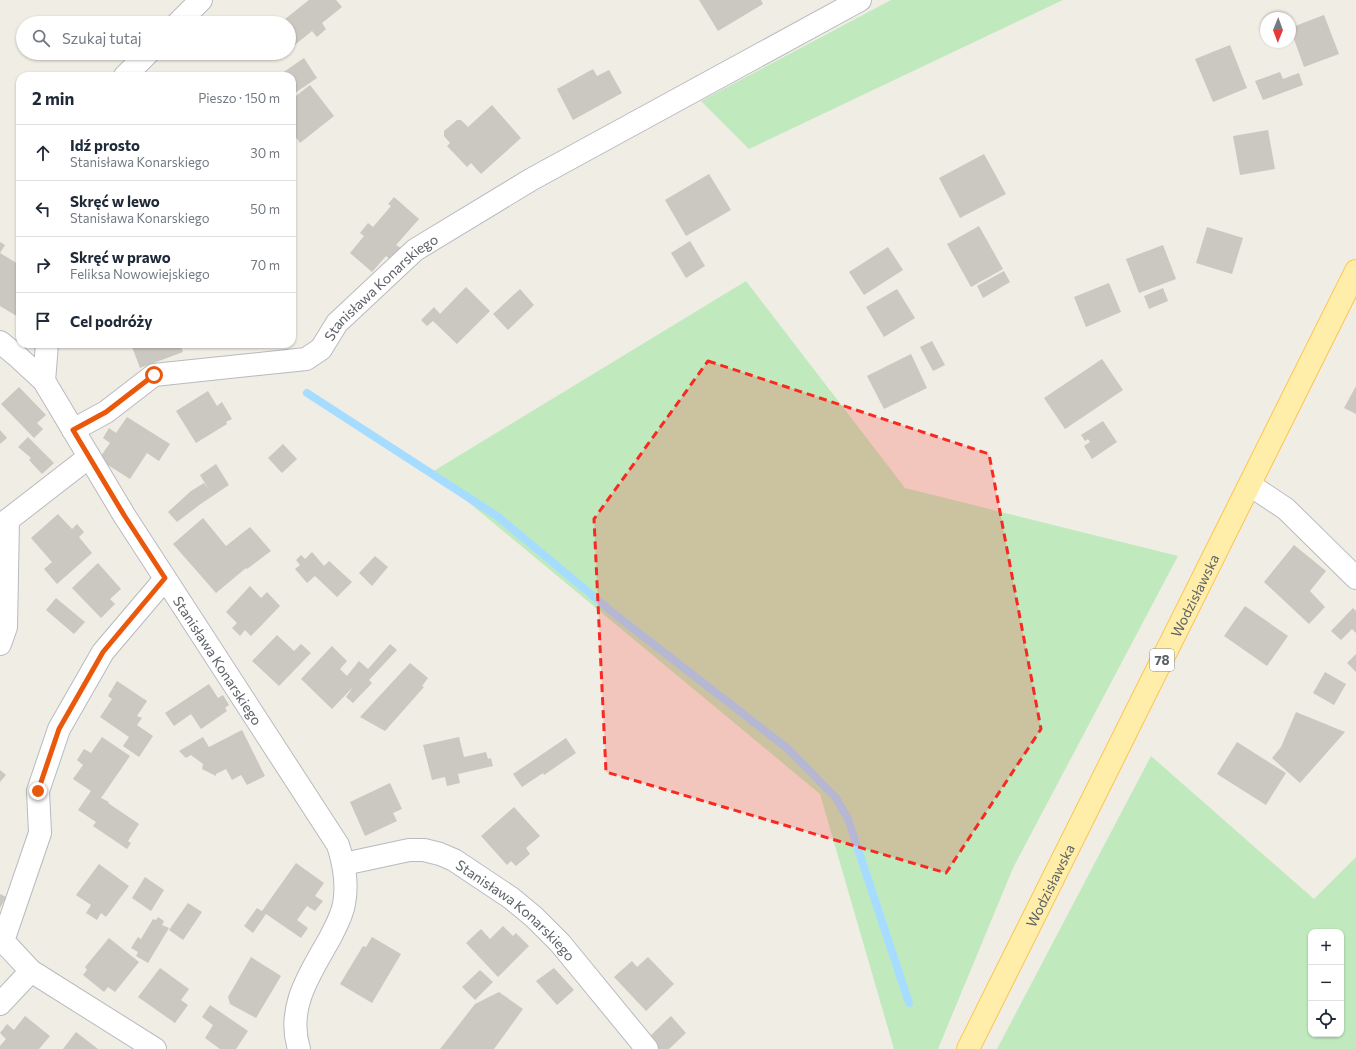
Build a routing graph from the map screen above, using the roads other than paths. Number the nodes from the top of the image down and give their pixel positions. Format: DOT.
graph roads {
  1 [pos="201,0"];
  2 [pos="860,0"];
  3 [pos="185,16"];
  4 [pos="141,60"];
  5 [pos="129,72"];
  6 [pos="1356,271"];
  7 [pos="0,342"];
  8 [pos="48,348"];
  9 [pos="44,381"];
  10 [pos="73,430"];
  11 [pos="89,457"];
  12 [pos="1250,485"];
  13 [pos="4,523"];
  14 [pos="165,578"];
  15 [pos="1356,578"];
  16 [pos="0,644"];
  17 [pos="344,864"];
  18 [pos="31,971"];
  19 [pos="0,1004"];
  20 [pos="155,1049"];
  21 [pos="300,1049"];
  22 [pos="647,1049"];
  23 [pos="968,1049"];
  1 -- 3 [label="street"];
  2 -- 10 [label="street, Stanisława Konarskiego"];
  4 -- 5 [label="street"];
  6 -- 12 [label="main road, Wodzisławska / 78"];
  7 -- 9 [label="street, Stanisława Konarskiego"];
  8 -- 9 [label="street"];
  9 -- 10 [label="street, Stanisława Konarskiego"];
  10 -- 11 [label="street, Stanisława Konarskiego"];
  11 -- 13 [label="street"];
  11 -- 14 [label="street, Stanisława Konarskiego"];
  12 -- 15 [label="street"];
  12 -- 23 [label="main road, Wodzisławska / 78"];
  13 -- 16 [label="street"];
  14 -- 17 [label="street, Stanisława Konarskiego"];
  14 -- 18 [label="street"];
  17 -- 21 [label="street, Stanisława Konarskiego"];
  17 -- 22 [label="street, Stanisława Konarskiego"];
  18 -- 19 [label="street"];
  18 -- 20 [label="street"];
}
